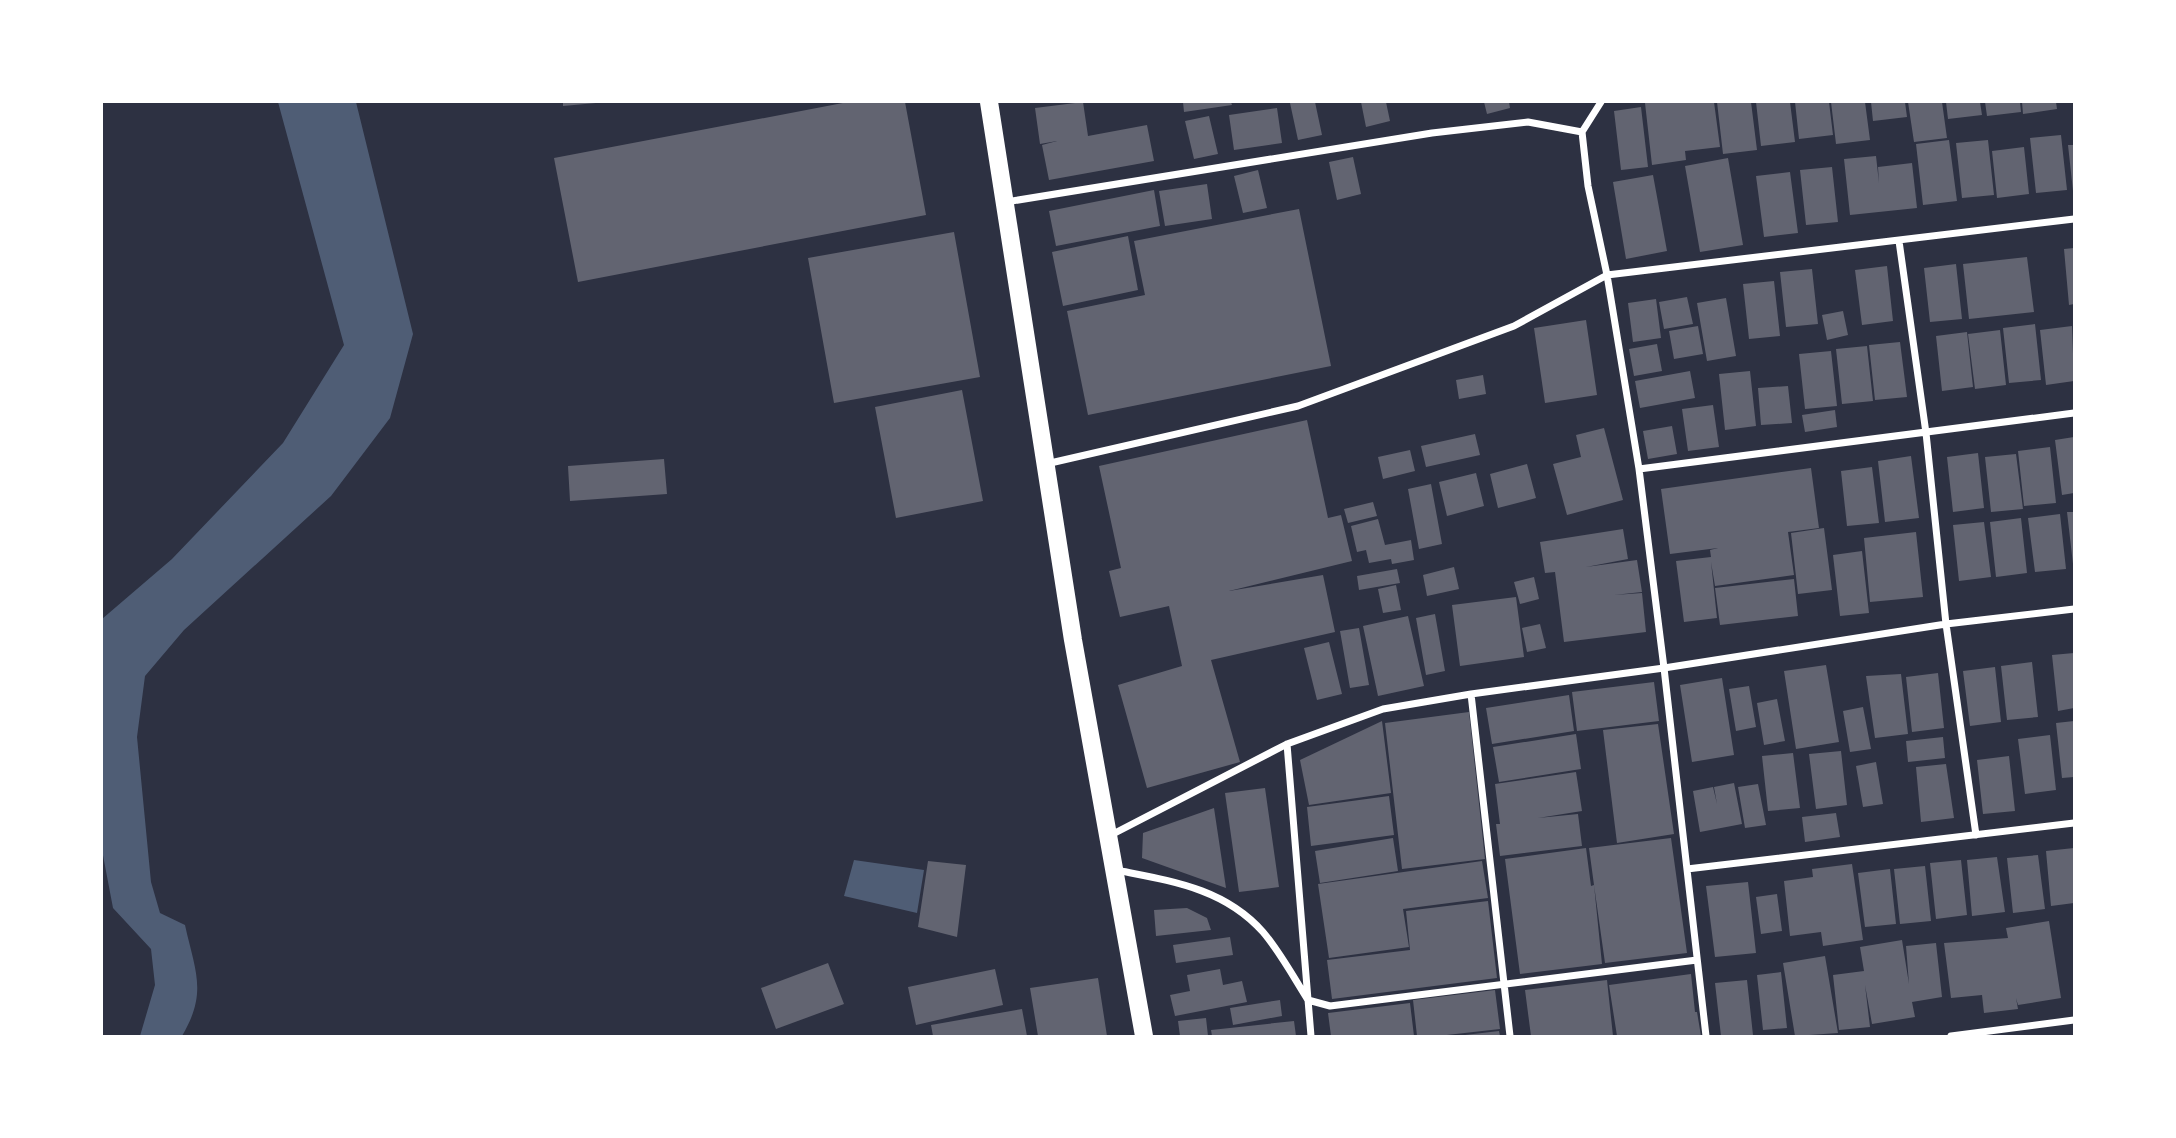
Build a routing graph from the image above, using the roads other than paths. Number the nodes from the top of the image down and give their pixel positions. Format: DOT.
graph roads {
  1 [pos="989,102"];
  2 [pos="1601,102"];
  3 [pos="1583,132"];
  4 [pos="1005,202"];
  5 [pos="2074,219"];
  6 [pos="1899,241"];
  7 [pos="1607,275"];
  8 [pos="2074,413"];
  9 [pos="1926,433"];
  10 [pos="1046,464"];
  11 [pos="1639,469"];
  12 [pos="2074,608"];
  13 [pos="1946,624"];
  14 [pos="1664,668"];
  15 [pos="1471,694"];
  16 [pos="1287,744"];
  17 [pos="2074,823"];
  18 [pos="1110,835"];
  19 [pos="1976,835"];
  20 [pos="1687,869"];
  21 [pos="1115,870"];
  22 [pos="1697,960"];
  23 [pos="1504,983"];
  24 [pos="1308,1000"];
  25 [pos="2074,1020"];
  26 [pos="1992,1034"];
  27 [pos="1144,1037"];
  28 [pos="1311,1037"];
  29 [pos="1510,1037"];
  30 [pos="1706,1037"];
  31 [pos="1951,1037"];
  1 -- 4 [label="main road"];
  2 -- 3 [label="street"];
  3 -- 4 [label="street"];
  3 -- 7 [label="street"];
  4 -- 10 [label="main road"];
  5 -- 6 [label="street"];
  6 -- 7 [label="street"];
  6 -- 9 [label="street"];
  7 -- 10 [label="street"];
  7 -- 11 [label="street"];
  8 -- 9 [label="street"];
  9 -- 11 [label="street"];
  9 -- 13 [label="street"];
  10 -- 18 [label="main road"];
  11 -- 14 [label="street"];
  12 -- 13 [label="street"];
  13 -- 14 [label="street"];
  13 -- 19 [label="street"];
  14 -- 15 [label="street"];
  14 -- 20 [label="street"];
  15 -- 16 [label="street"];
  15 -- 23 [label="street"];
  16 -- 18 [label="street"];
  16 -- 24 [label="street"];
  17 -- 19 [label="street"];
  18 -- 21 [label="main road"];
  19 -- 20 [label="street"];
  20 -- 22 [label="street"];
  21 -- 24 [label="street"];
  21 -- 27 [label="main road"];
  22 -- 23 [label="street"];
  22 -- 30 [label="street"];
  23 -- 24 [label="street"];
  23 -- 29 [label="street"];
  24 -- 28 [label="street"];
  25 -- 26 [label="street"];
  26 -- 31 [label="street"];
}
